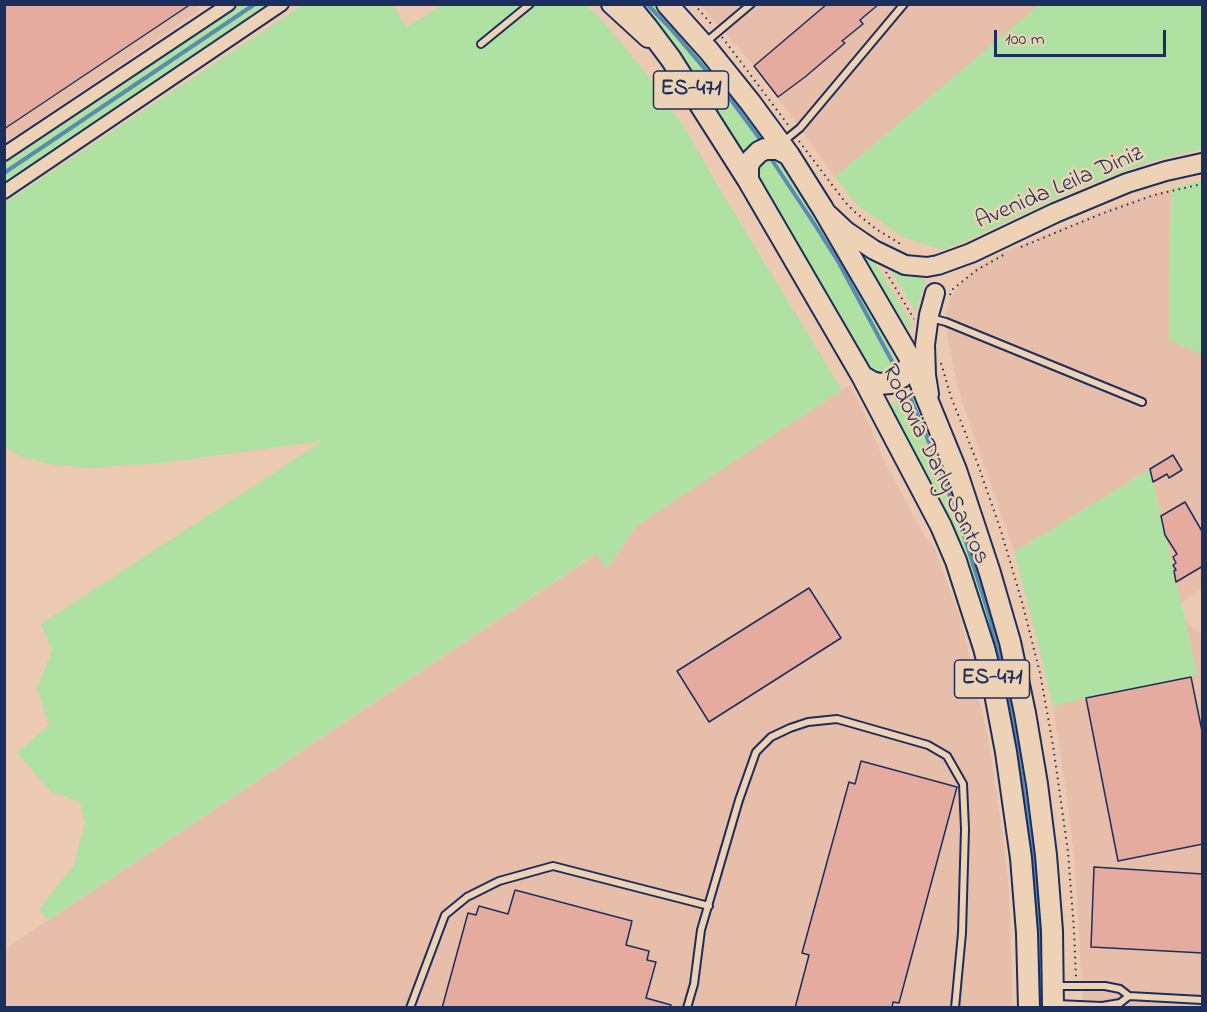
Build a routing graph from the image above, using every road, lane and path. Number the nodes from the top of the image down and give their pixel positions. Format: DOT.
graph roads {
  1 [pos="229,4"];
  2 [pos="282,4"];
  3 [pos="530,4"];
  4 [pos="611,4"];
  5 [pos="628,4"];
  6 [pos="666,4"];
  7 [pos="751,4"];
  8 [pos="904,4"];
  9 [pos="481,44"];
  10 [pos="703,45"];
  11 [pos="671,59"];
  12 [pos="785,149"];
  13 [pos="4,154"];
  14 [pos="1203,163"];
  15 [pos="748,180"];
  16 [pos="1203,184"];
  17 [pos="4,192"];
  18 [pos="824,209"];
  19 [pos="971,253"];
  20 [pos="891,259"];
  21 [pos="942,296"];
  22 [pos="924,321"];
  23 [pos="911,360"];
  24 [pos="862,376"];
  25 [pos="1142,402"];
  26 [pos="936,422"];
  27 [pos="709,906"];
  28 [pos="1130,996"];
  29 [pos="1054,999"];
  30 [pos="1203,1000"];
  31 [pos="410,1008"];
  32 [pos="687,1008"];
  33 [pos="955,1008"];
  34 [pos="1029,1008"];
  1 -- 13 [label="street"];
  2 -- 17 [label="street"];
  3 -- 9 [label="lane"];
  4 -- 11 [label="main road"];
  5 -- 11 [label="main road, Rodovia Darly Santos / ES-471"];
  6 -- 10 [label="main road, Rodovia Darly Santos / ES-471"];
  7 -- 10 [label="lane"];
  8 -- 12 [label="lane"];
  10 -- 12 [label="main road, Rodovia Darly Santos / ES-471"];
  11 -- 15 [label="main road, Rodovia Darly Santos / ES-471"];
  12 -- 15 [label="main road"];
  12 -- 18 [label="main road, Rodovia Darly Santos / ES-471"];
  14 -- 19 [label="main road, Avenida Leila Diniz"];
  15 -- 24 [label="main road, Rodovia Darly Santos / ES-471"];
  16 -- 21 [label="path"];
  18 -- 20 [label="main road, Avenida Leila Diniz"];
  18 -- 23 [label="main road, Rodovia Darly Santos / ES-471"];
  19 -- 20 [label="main road, Avenida Leila Diniz"];
  19 -- 21 [label="main road, Avenida Leila Diniz"];
  20 -- 22 [label="path"];
  21 -- 22 [label="main road, Avenida Leila Diniz"];
  22 -- 23 [label="main road, Avenida Leila Diniz"];
  22 -- 25 [label="lane"];
  22 -- 26 [label="main road"];
  23 -- 24 [label="main road"];
  23 -- 26 [label="main road, Rodovia Darly Santos / ES-471"];
  24 -- 34 [label="main road, Rodovia Darly Santos / ES-471"];
  26 -- 29 [label="main road, Rodovia Darly Santos / ES-471"];
  27 -- 31 [label="lane"];
  27 -- 32 [label="lane"];
  27 -- 33 [label="lane"];
  28 -- 29 [label="lane"];
  28 -- 29 [label="lane"];
  28 -- 30 [label="lane"];
}
